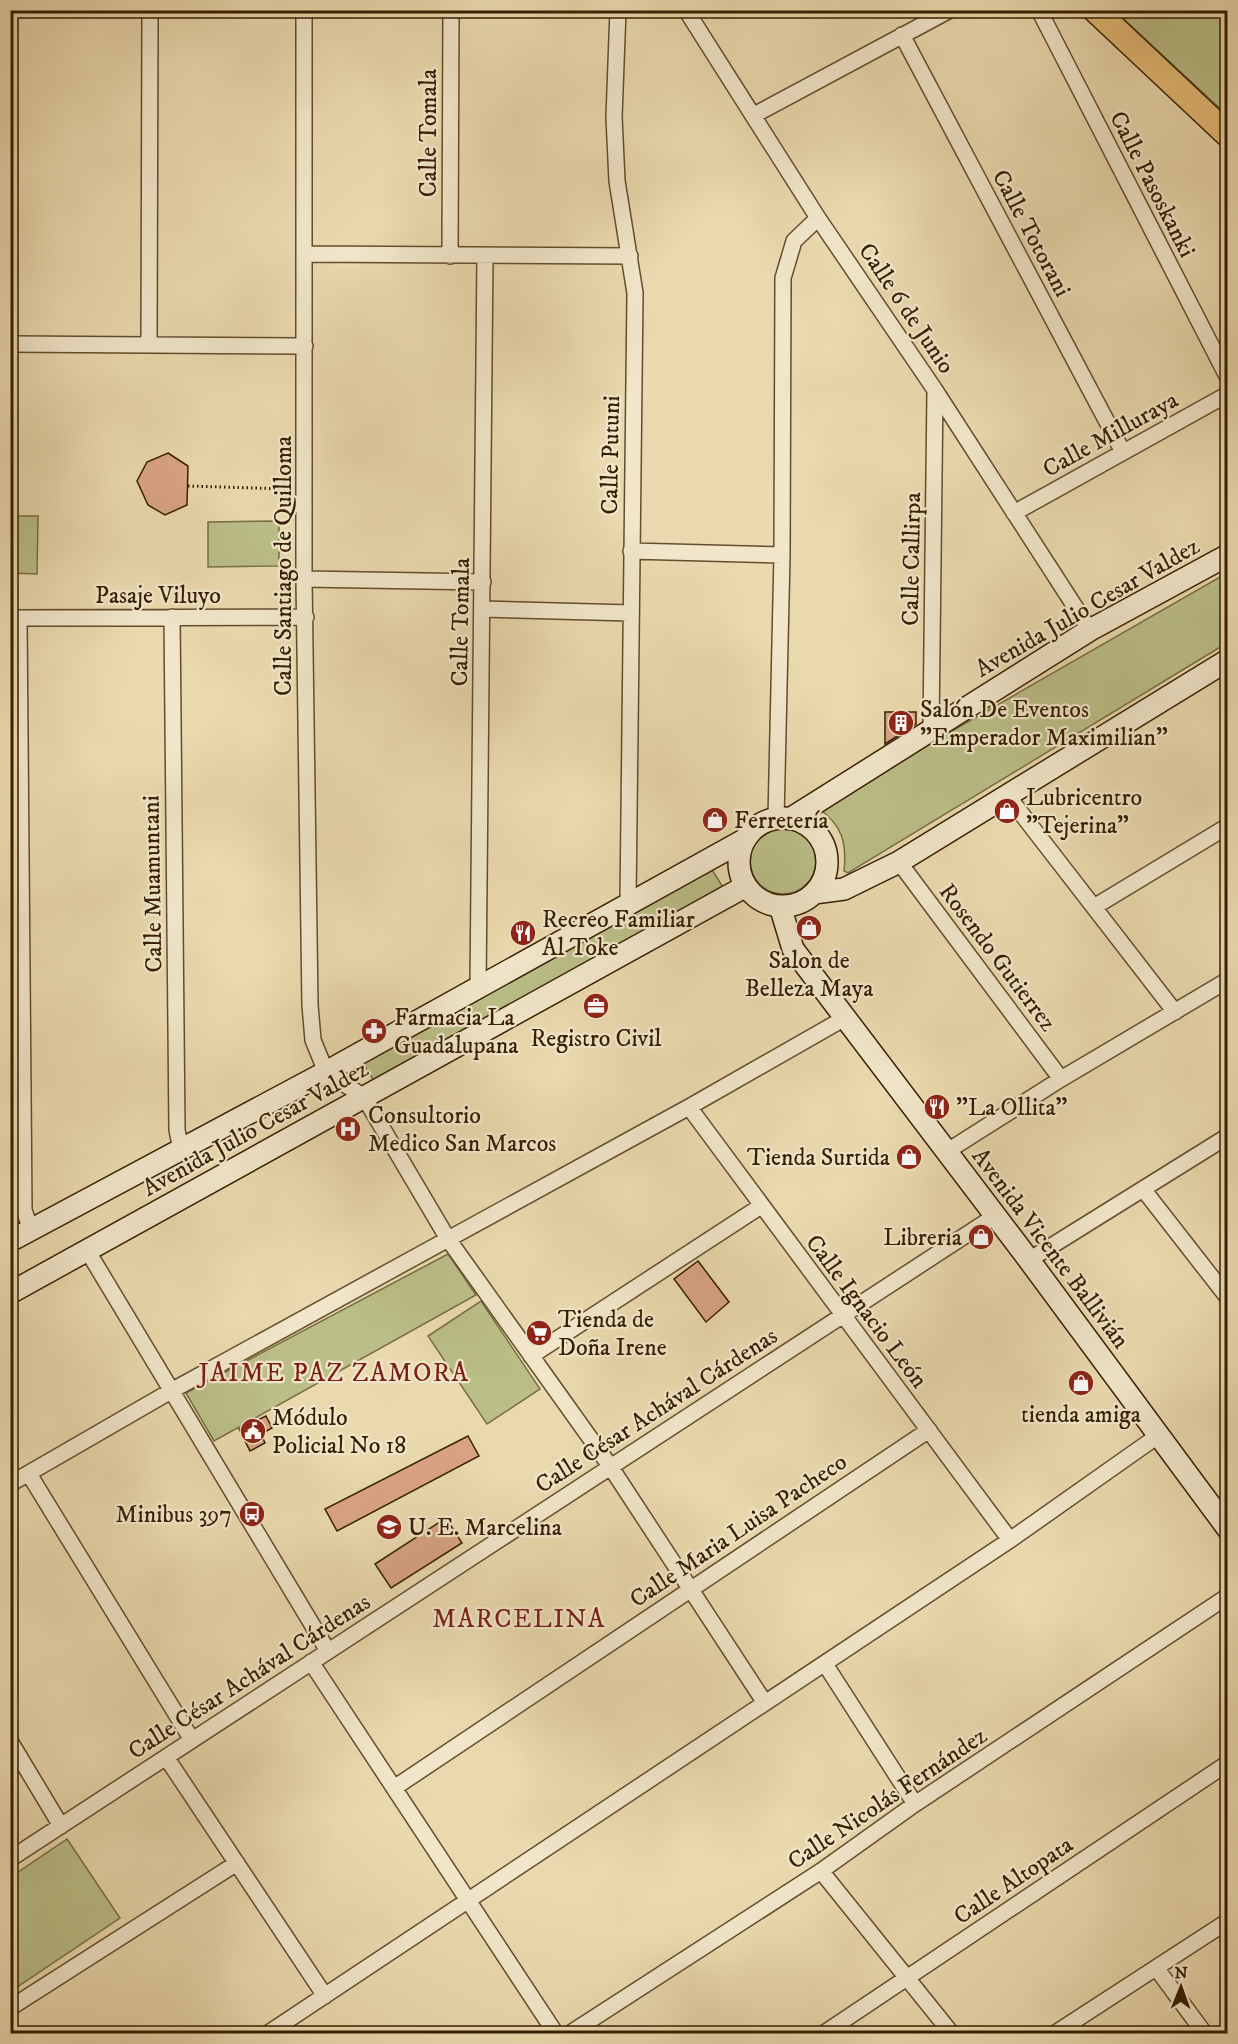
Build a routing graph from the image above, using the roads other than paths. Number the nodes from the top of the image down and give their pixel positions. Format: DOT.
graph roads {
  1 [pos="150,10"];
  2 [pos="304,10"];
  3 [pos="451,10"];
  4 [pos="618,10"];
  5 [pos="686,10"];
  6 [pos="950,10"];
  7 [pos="1039,10"];
  8 [pos="1095,10"];
  9 [pos="902,35"];
  10 [pos="754,115"];
  11 [pos="1227,135"];
  12 [pos="818,218"];
  13 [pos="305,254"];
  14 [pos="450,256"];
  15 [pos="485,256"];
  16 [pos="630,256"];
  17 [pos="10,344"];
  18 [pos="149,345"];
  19 [pos="305,346"];
  20 [pos="1227,378"];
  21 [pos="935,390"];
  22 [pos="1227,394"];
  23 [pos="1123,452"];
  24 [pos="1014,513"];
  25 [pos="630,551"];
  26 [pos="782,555"];
  27 [pos="1227,555"];
  28 [pos="304,579"];
  29 [pos="483,582"];
  30 [pos="483,609"];
  31 [pos="631,614"];
  32 [pos="172,617"];
  33 [pos="306,617"];
  34 [pos="15,618"];
  35 [pos="1090,630"];
  36 [pos="1227,660"];
  37 [pos="931,729"];
  38 [pos="1007,795"];
  39 [pos="783,819"];
  40 [pos="1227,826"];
  41 [pos="744,840"];
  42 [pos="899,862"];
  43 [pos="746,886"];
  44 [pos="814,893"];
  45 [pos="628,903"];
  46 [pos="780,906"];
  47 [pos="1094,907"];
  48 [pos="1227,980"];
  49 [pos="478,988"];
  50 [pos="1175,1012"];
  51 [pos="845,1018"];
  52 [pos="326,1072"];
  53 [pos="1061,1079"];
  54 [pos="364,1097"];
  55 [pos="689,1107"];
  56 [pos="1227,1136"];
  57 [pos="181,1150"];
  58 [pos="946,1152"];
  59 [pos="1143,1189"];
  60 [pos="761,1206"];
  61 [pos="995,1216"];
  62 [pos="31,1230"];
  63 [pos="448,1239"];
  64 [pos="10,1241"];
  65 [pos="87,1250"];
  66 [pos="1029,1260"];
  67 [pos="10,1293"];
  68 [pos="1227,1298"];
  69 [pos="842,1315"];
  70 [pos="531,1356"];
  71 [pos="171,1391"];
  72 [pos="929,1430"];
  73 [pos="1159,1435"];
  74 [pos="610,1466"];
  75 [pos="29,1474"];
  76 [pos="10,1484"];
  77 [pos="1227,1529"];
  78 [pos="1010,1540"];
  79 [pos="690,1588"];
  80 [pos="1227,1596"];
  81 [pos="327,1651"];
  82 [pos="311,1662"];
  83 [pos="825,1664"];
  84 [pos="765,1703"];
  85 [pos="192,1740"];
  86 [pos="10,1742"];
  87 [pos="166,1757"];
  88 [pos="1227,1763"];
  89 [pos="394,1788"];
  90 [pos="915,1804"];
  91 [pos="61,1826"];
  92 [pos="10,1859"];
  93 [pos="237,1863"];
  94 [pos="822,1870"];
  95 [pos="467,1899"];
  96 [pos="1227,1921"];
  97 [pos="1157,1969"];
  98 [pos="906,1978"];
  99 [pos="325,1996"];
  100 [pos="10,2008"];
  101 [pos="267,2034"];
  102 [pos="556,2034"];
  103 [pos="569,2034"];
  104 [pos="823,2034"];
  105 [pos="952,2034"];
  106 [pos="1054,2034"];
  107 [pos="1205,2034"];
  1 -- 18 [label="street"];
  2 -- 13 [label="street, Calle Santiago de Quilloma"];
  3 -- 14 [label="street, Calle Tomala"];
  4 -- 16 [label="street, Calle Putuni"];
  5 -- 10 [label="street, Calle 6 de Junio"];
  6 -- 9 [label="street"];
  7 -- 20 [label="street, Calle Pasoskanki"];
  8 -- 11 [label="main road"];
  9 -- 10 [label="street"];
  9 -- 23 [label="street, Calle Totorani"];
  10 -- 12 [label="street, Calle 6 de Junio"];
  12 -- 21 [label="street, Calle 6 de Junio"];
  12 -- 26 [label="street"];
  13 -- 14 [label="street"];
  13 -- 19 [label="street, Calle Santiago de Quilloma"];
  14 -- 15 [label="street"];
  15 -- 16 [label="street"];
  15 -- 29 [label="street, Calle Tomala"];
  16 -- 25 [label="street, Calle Putuni"];
  17 -- 18 [label="street"];
  18 -- 19 [label="street"];
  19 -- 28 [label="street, Calle Santiago de Quilloma"];
  21 -- 24 [label="street, Calle 6 de Junio"];
  21 -- 37 [label="street, Calle Callirpa"];
  22 -- 23 [label="street, Calle Milluraya"];
  23 -- 24 [label="street, Calle Milluraya"];
  24 -- 35 [label="street, Calle 6 de Junio"];
  25 -- 26 [label="street"];
  25 -- 31 [label="street, Calle Putuni"];
  26 -- 39 [label="street"];
  27 -- 35 [label="main road, Avenida Julio Cesar Valdez"];
  28 -- 29 [label="street"];
  28 -- 33 [label="street, Calle Santiago de Quilloma"];
  29 -- 30 [label="street, Calle Tomala"];
  30 -- 31 [label="street"];
  30 -- 49 [label="street, Calle Tomala"];
  31 -- 45 [label="street, Calle Putuni"];
  32 -- 33 [label="street, Pasaje Viluyo"];
  32 -- 34 [label="street, Pasaje Viluyo"];
  32 -- 57 [label="street, Calle Muamuntani"];
  33 -- 52 [label="street, Calle Santiago de Quilloma"];
  34 -- 62 [label="street"];
  35 -- 37 [label="main road, Avenida Julio Cesar Valdez"];
  36 -- 38 [label="main road"];
  37 -- 39 [label="main road, Avenida Julio Cesar Valdez"];
  38 -- 42 [label="main road"];
  38 -- 47 [label="street"];
  39 -- 41 [label="main road"];
  39 -- 44 [label="main road"];
  40 -- 47 [label="street"];
  41 -- 43 [label="main road"];
  41 -- 45 [label="main road, Avenida Julio Cesar Valdez"];
  42 -- 44 [label="main road"];
  42 -- 53 [label="street, Rosendo Gutierrez"];
  43 -- 46 [label="main road"];
  43 -- 54 [label="main road, Avenida Julio Cesar Valdez"];
  44 -- 46 [label="main road"];
  45 -- 49 [label="main road, Avenida Julio Cesar Valdez"];
  46 -- 51 [label="main road, Avenida Vicente Ballivián"];
  47 -- 50 [label="street"];
  48 -- 50 [label="street"];
  49 -- 52 [label="main road, Avenida Julio Cesar Valdez"];
  50 -- 53 [label="street"];
  51 -- 55 [label="street"];
  51 -- 58 [label="main road, Avenida Vicente Ballivián"];
  52 -- 54 [label="street"];
  52 -- 57 [label="main road, Avenida Julio Cesar Valdez"];
  53 -- 58 [label="street"];
  54 -- 63 [label="street"];
  54 -- 65 [label="main road, Avenida Julio Cesar Valdez"];
  55 -- 60 [label="street, Calle Ignacio León"];
  55 -- 63 [label="street"];
  56 -- 59 [label="street"];
  57 -- 62 [label="main road, Avenida Julio Cesar Valdez"];
  58 -- 61 [label="main road, Avenida Vicente Ballivián"];
  59 -- 66 [label="street"];
  59 -- 68 [label="street"];
  60 -- 69 [label="street, Calle Ignacio León"];
  60 -- 70 [label="street"];
  61 -- 66 [label="main road, Avenida Vicente Ballivián"];
  61 -- 69 [label="street, Calle César Achával Cárdenas"];
  62 -- 64 [label="main road, Avenida Julio Cesar Valdez"];
  63 -- 70 [label="street"];
  63 -- 71 [label="street"];
  65 -- 67 [label="main road, Avenida Julio Cesar Valdez"];
  65 -- 71 [label="street"];
  66 -- 73 [label="main road, Avenida Vicente Ballivián"];
  69 -- 72 [label="street, Calle Ignacio León"];
  69 -- 74 [label="street, Calle César Achával Cárdenas"];
  70 -- 74 [label="street"];
  71 -- 75 [label="street"];
  71 -- 81 [label="street"];
  72 -- 78 [label="street, Calle Ignacio León"];
  72 -- 79 [label="street, Calle Maria Luisa Pacheco"];
  73 -- 77 [label="main road, Avenida Vicente Ballivián"];
  73 -- 78 [label="street"];
  74 -- 79 [label="street"];
  74 -- 81 [label="street, Calle César Achával Cárdenas"];
  75 -- 76 [label="street"];
  75 -- 85 [label="street"];
  78 -- 83 [label="street"];
  79 -- 84 [label="street"];
  79 -- 89 [label="street, Calle Maria Luisa Pacheco"];
  80 -- 90 [label="street, Calle Nicolás Fernández"];
  81 -- 82 [label="street, Calle César Achával Cárdenas"];
  82 -- 85 [label="street, Calle César Achával Cárdenas"];
  82 -- 89 [label="street"];
  83 -- 84 [label="street"];
  83 -- 90 [label="street"];
  84 -- 95 [label="street"];
  85 -- 87 [label="street, Calle César Achával Cárdenas"];
  86 -- 91 [label="street"];
  87 -- 91 [label="street, Calle César Achával Cárdenas"];
  87 -- 93 [label="street"];
  88 -- 98 [label="street, Calle Altopata"];
  89 -- 95 [label="street"];
  90 -- 94 [label="street, Calle Nicolás Fernández"];
  91 -- 92 [label="street, Calle César Achával Cárdenas"];
  93 -- 99 [label="street"];
  93 -- 100 [label="street"];
  94 -- 98 [label="street"];
  94 -- 103 [label="street, Calle Nicolás Fernández"];
  95 -- 99 [label="street"];
  95 -- 102 [label="street"];
  96 -- 97 [label="street"];
  97 -- 106 [label="street"];
  97 -- 107 [label="street"];
  98 -- 104 [label="street, Calle Altopata"];
  98 -- 105 [label="street"];
  99 -- 101 [label="street"];
}
